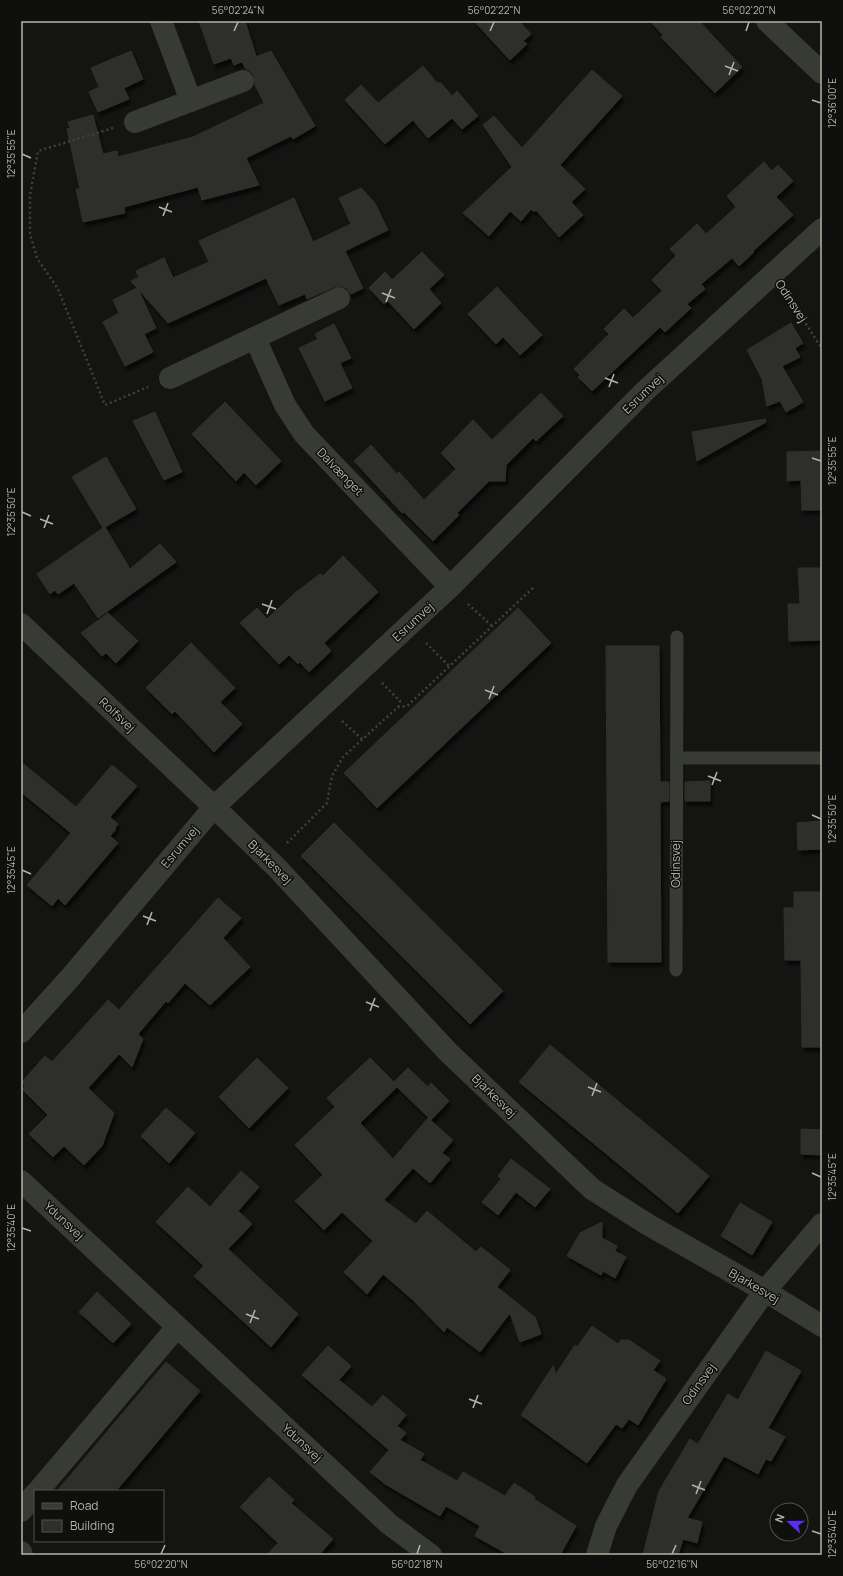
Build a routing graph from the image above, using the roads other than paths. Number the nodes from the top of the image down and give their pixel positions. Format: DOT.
graph roads {
  1 [pos="161,21"];
  2 [pos="767,21"];
  3 [pos="822,73"];
  4 [pos="243,81"];
  5 [pos="191,101"];
  6 [pos="135,122"];
  7 [pos="822,229"];
  8 [pos="339,298"];
  9 [pos="255,338"];
  10 [pos="170,378"];
  11 [pos="450,587"];
  12 [pos="21,624"];
  13 [pos="677,638"];
  14 [pos="677,758"];
  15 [pos="822,758"];
  16 [pos="214,807"];
  17 [pos="676,970"];
  18 [pos="21,1032"];
  19 [pos="21,1181"];
  20 [pos="822,1224"];
  21 [pos="765,1291"];
  22 [pos="822,1326"];
  23 [pos="177,1327"];
  24 [pos="39,1490"];
  25 [pos="34,1495"];
  26 [pos="21,1511"];
  27 [pos="21,1552"];
  28 [pos="22,1555"];
  29 [pos="432,1555"];
  30 [pos="597,1555"];
  1 -- 5 [label="street"];
  2 -- 3 [label="street"];
  4 -- 5 [label="street"];
  5 -- 6 [label="street"];
  7 -- 11 [label="street, Esrumvej"];
  8 -- 9 [label="street"];
  9 -- 10 [label="street"];
  9 -- 11 [label="street, Dalvænget"];
  11 -- 16 [label="street, Esrumvej"];
  12 -- 16 [label="street, Rolfsvej"];
  13 -- 14 [label="lane, Odinsvej"];
  14 -- 15 [label="lane"];
  14 -- 17 [label="lane, Odinsvej"];
  16 -- 18 [label="street, Esrumvej"];
  16 -- 21 [label="street, Bjarkesvej"];
  19 -- 23 [label="street, Ydunsvej"];
  20 -- 21 [label="street, Odinsvej"];
  21 -- 22 [label="street, Bjarkesvej"];
  21 -- 30 [label="street, Odinsvej"];
  23 -- 24 [label="street"];
  23 -- 29 [label="street, Ydunsvej"];
  25 -- 26 [label="street"];
  27 -- 28 [label="street"];
}
